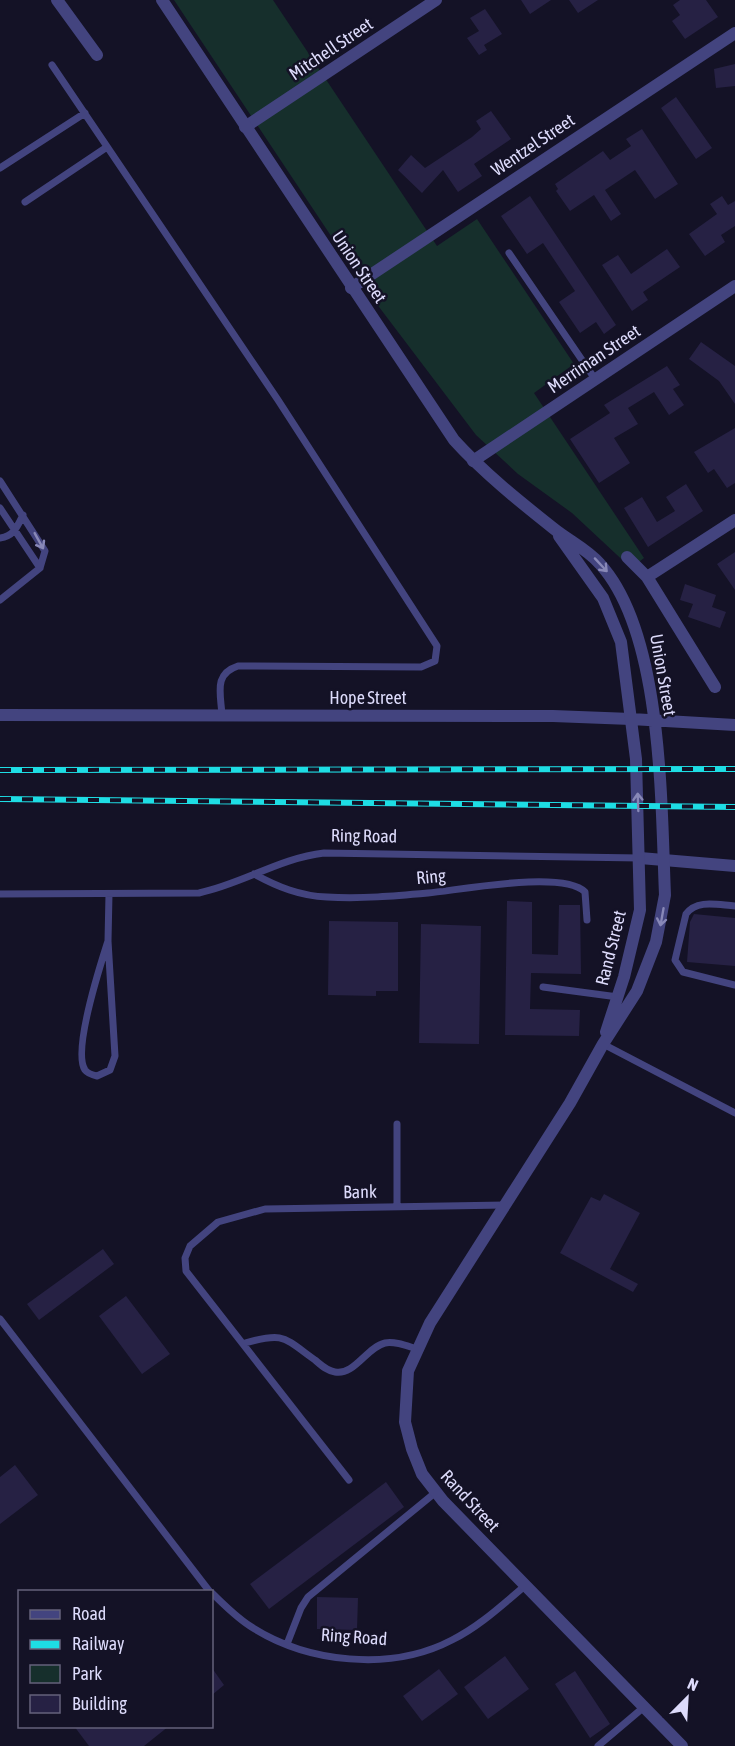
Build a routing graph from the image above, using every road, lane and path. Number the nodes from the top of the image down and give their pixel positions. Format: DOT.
graph roads {
  1 [pos="57,0"];
  2 [pos="162,0"];
  3 [pos="436,0"];
  4 [pos="735,33"];
  5 [pos="97,55"];
  6 [pos="52,65"];
  7 [pos="85,113"];
  8 [pos="245,127"];
  9 [pos="107,147"];
  10 [pos="0,168"];
  11 [pos="25,202"];
  12 [pos="509,253"];
  13 [pos="735,286"];
  14 [pos="351,288"];
  15 [pos="595,379"];
  16 [pos="473,461"];
  17 [pos="0,481"];
  18 [pos="0,508"];
  19 [pos="22,515"];
  20 [pos="735,520"];
  21 [pos="555,530"];
  22 [pos="15,531"];
  23 [pos="0,538"];
  24 [pos="627,556"];
  25 [pos="40,568"];
  26 [pos="647,577"];
  27 [pos="0,600"];
  28 [pos="715,687"];
  29 [pos="0,716"];
  30 [pos="222,716"];
  31 [pos="631,719"];
  32 [pos="653,720"];
  33 [pos="735,725"];
  34 [pos="640,858"];
  35 [pos="663,859"];
  36 [pos="735,866"];
  37 [pos="254,874"];
  38 [pos="0,894"];
  39 [pos="109,894"];
  40 [pos="735,906"];
  41 [pos="586,920"];
  42 [pos="108,941"];
  43 [pos="735,985"];
  44 [pos="543,987"];
  45 [pos="618,996"];
  46 [pos="603,1044"];
  47 [pos="735,1113"];
  48 [pos="397,1124"];
  49 [pos="505,1205"];
  50 [pos="398,1207"];
  51 [pos="0,1319"];
  52 [pos="244,1343"];
  53 [pos="417,1349"];
  54 [pos="349,1479"];
  55 [pos="436,1492"];
  56 [pos="526,1585"];
  57 [pos="209,1590"];
  58 [pos="213,1594"];
  59 [pos="287,1644"];
  60 [pos="644,1707"];
  61 [pos="598,1746"];
  62 [pos="682,1746"];
  1 -- 5 [label="street"];
  2 -- 8 [label="street, Union Street"];
  3 -- 8 [label="street, Mitchell Street"];
  4 -- 14 [label="street, Wentzel Street"];
  6 -- 7 [label="lane"];
  7 -- 9 [label="lane"];
  7 -- 10 [label="lane"];
  8 -- 14 [label="street, Union Street"];
  9 -- 11 [label="lane"];
  9 -- 30 [label="lane"];
  12 -- 15 [label="lane"];
  13 -- 15 [label="street, Merriman Street"];
  14 -- 16 [label="street, Union Street"];
  15 -- 16 [label="street, Merriman Street"];
  16 -- 21 [label="street, Union Street"];
  17 -- 19 [label="lane"];
  18 -- 22 [label="lane"];
  19 -- 22 [label="lane"];
  19 -- 25 [label="lane, one-way"];
  20 -- 26 [label="street"];
  21 -- 31 [label="street, Union Street"];
  21 -- 32 [label="street, Union Street, one-way"];
  22 -- 23 [label="lane"];
  22 -- 25 [label="lane"];
  24 -- 26 [label="street"];
  25 -- 27 [label="lane"];
  26 -- 28 [label="street"];
  29 -- 30 [label="street, Hope Street"];
  30 -- 31 [label="street, Hope Street"];
  31 -- 32 [label="street, Hope Street"];
  34 -- 31 [label="street, Union Street, one-way"];
  32 -- 33 [label="street, Hope Street"];
  32 -- 35 [label="street, Union Street"];
  34 -- 35 [label="street, Ring Road"];
  34 -- 37 [label="lane, Ring Road"];
  34 -- 45 [label="street, Rand Street"];
  35 -- 36 [label="street, Ring Road"];
  35 -- 46 [label="street, Rand Street, one-way"];
  37 -- 39 [label="lane, Ring Road"];
  37 -- 41 [label="lane, Ring"];
  38 -- 39 [label="lane, Ring Road"];
  39 -- 42 [label="lane"];
  40 -- 43 [label="lane"];
  42 -- 42 [label="lane"];
  44 -- 45 [label="lane"];
  45 -- 46 [label="street, Rand Street"];
  46 -- 47 [label="lane"];
  46 -- 49 [label="street, Rand Street"];
  48 -- 50 [label="lane"];
  49 -- 50 [label="lane, Bank"];
  49 -- 53 [label="street, Rand Street"];
  50 -- 52 [label="lane, Bank"];
  51 -- 57 [label="lane, Ring Road"];
  52 -- 53 [label="lane"];
  52 -- 54 [label="lane"];
  53 -- 55 [label="street, Rand Street"];
  55 -- 56 [label="street, Rand Street"];
  55 -- 59 [label="lane"];
  56 -- 59 [label="lane, Ring Road"];
  56 -- 60 [label="street, Rand Street"];
  58 -- 59 [label="lane, Ring Road"];
  60 -- 61 [label="lane"];
  60 -- 62 [label="street, Rand Street"];
}
